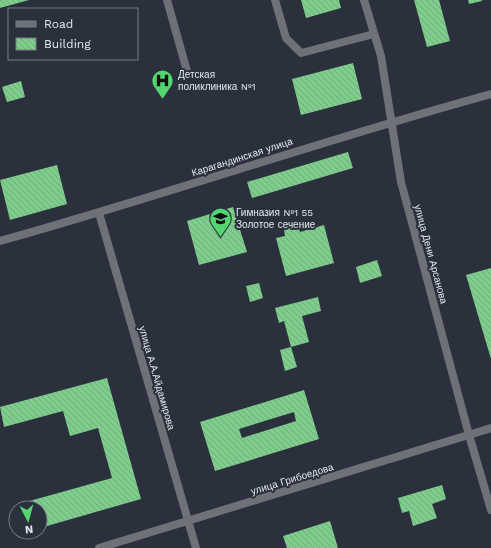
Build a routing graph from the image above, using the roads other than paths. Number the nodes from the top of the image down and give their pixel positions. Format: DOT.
graph roads {
  1 [pos="167,0"];
  2 [pos="275,0"];
  3 [pos="364,0"];
  4 [pos="374,34"];
  5 [pos="187,71"];
  6 [pos="491,94"];
  7 [pos="391,121"];
  8 [pos="99,213"];
  9 [pos="0,241"];
  10 [pos="491,428"];
  11 [pos="469,435"];
  12 [pos="491,510"];
  13 [pos="188,521"];
  14 [pos="99,548"];
  15 [pos="196,548"];
  1 -- 5 [label="street"];
  2 -- 4 [label="street"];
  3 -- 4 [label="street, улица Дени Арсанова"];
  4 -- 7 [label="street, улица Дени Арсанова"];
  6 -- 7 [label="street, Карагандинская улица"];
  7 -- 8 [label="street, Карагандинская улица"];
  7 -- 11 [label="street, улица Дени Арсанова"];
  8 -- 9 [label="street, Карагандинская улица"];
  8 -- 13 [label="street, улица А.А.Айдамирова"];
  10 -- 11 [label="street, улица Грибоедова"];
  11 -- 12 [label="street, улица Дени Арсанова"];
  11 -- 13 [label="street, улица Грибоедова"];
  13 -- 14 [label="street, улица Грибоедова"];
  13 -- 15 [label="street, улица А.А.Айдамирова"];
}
